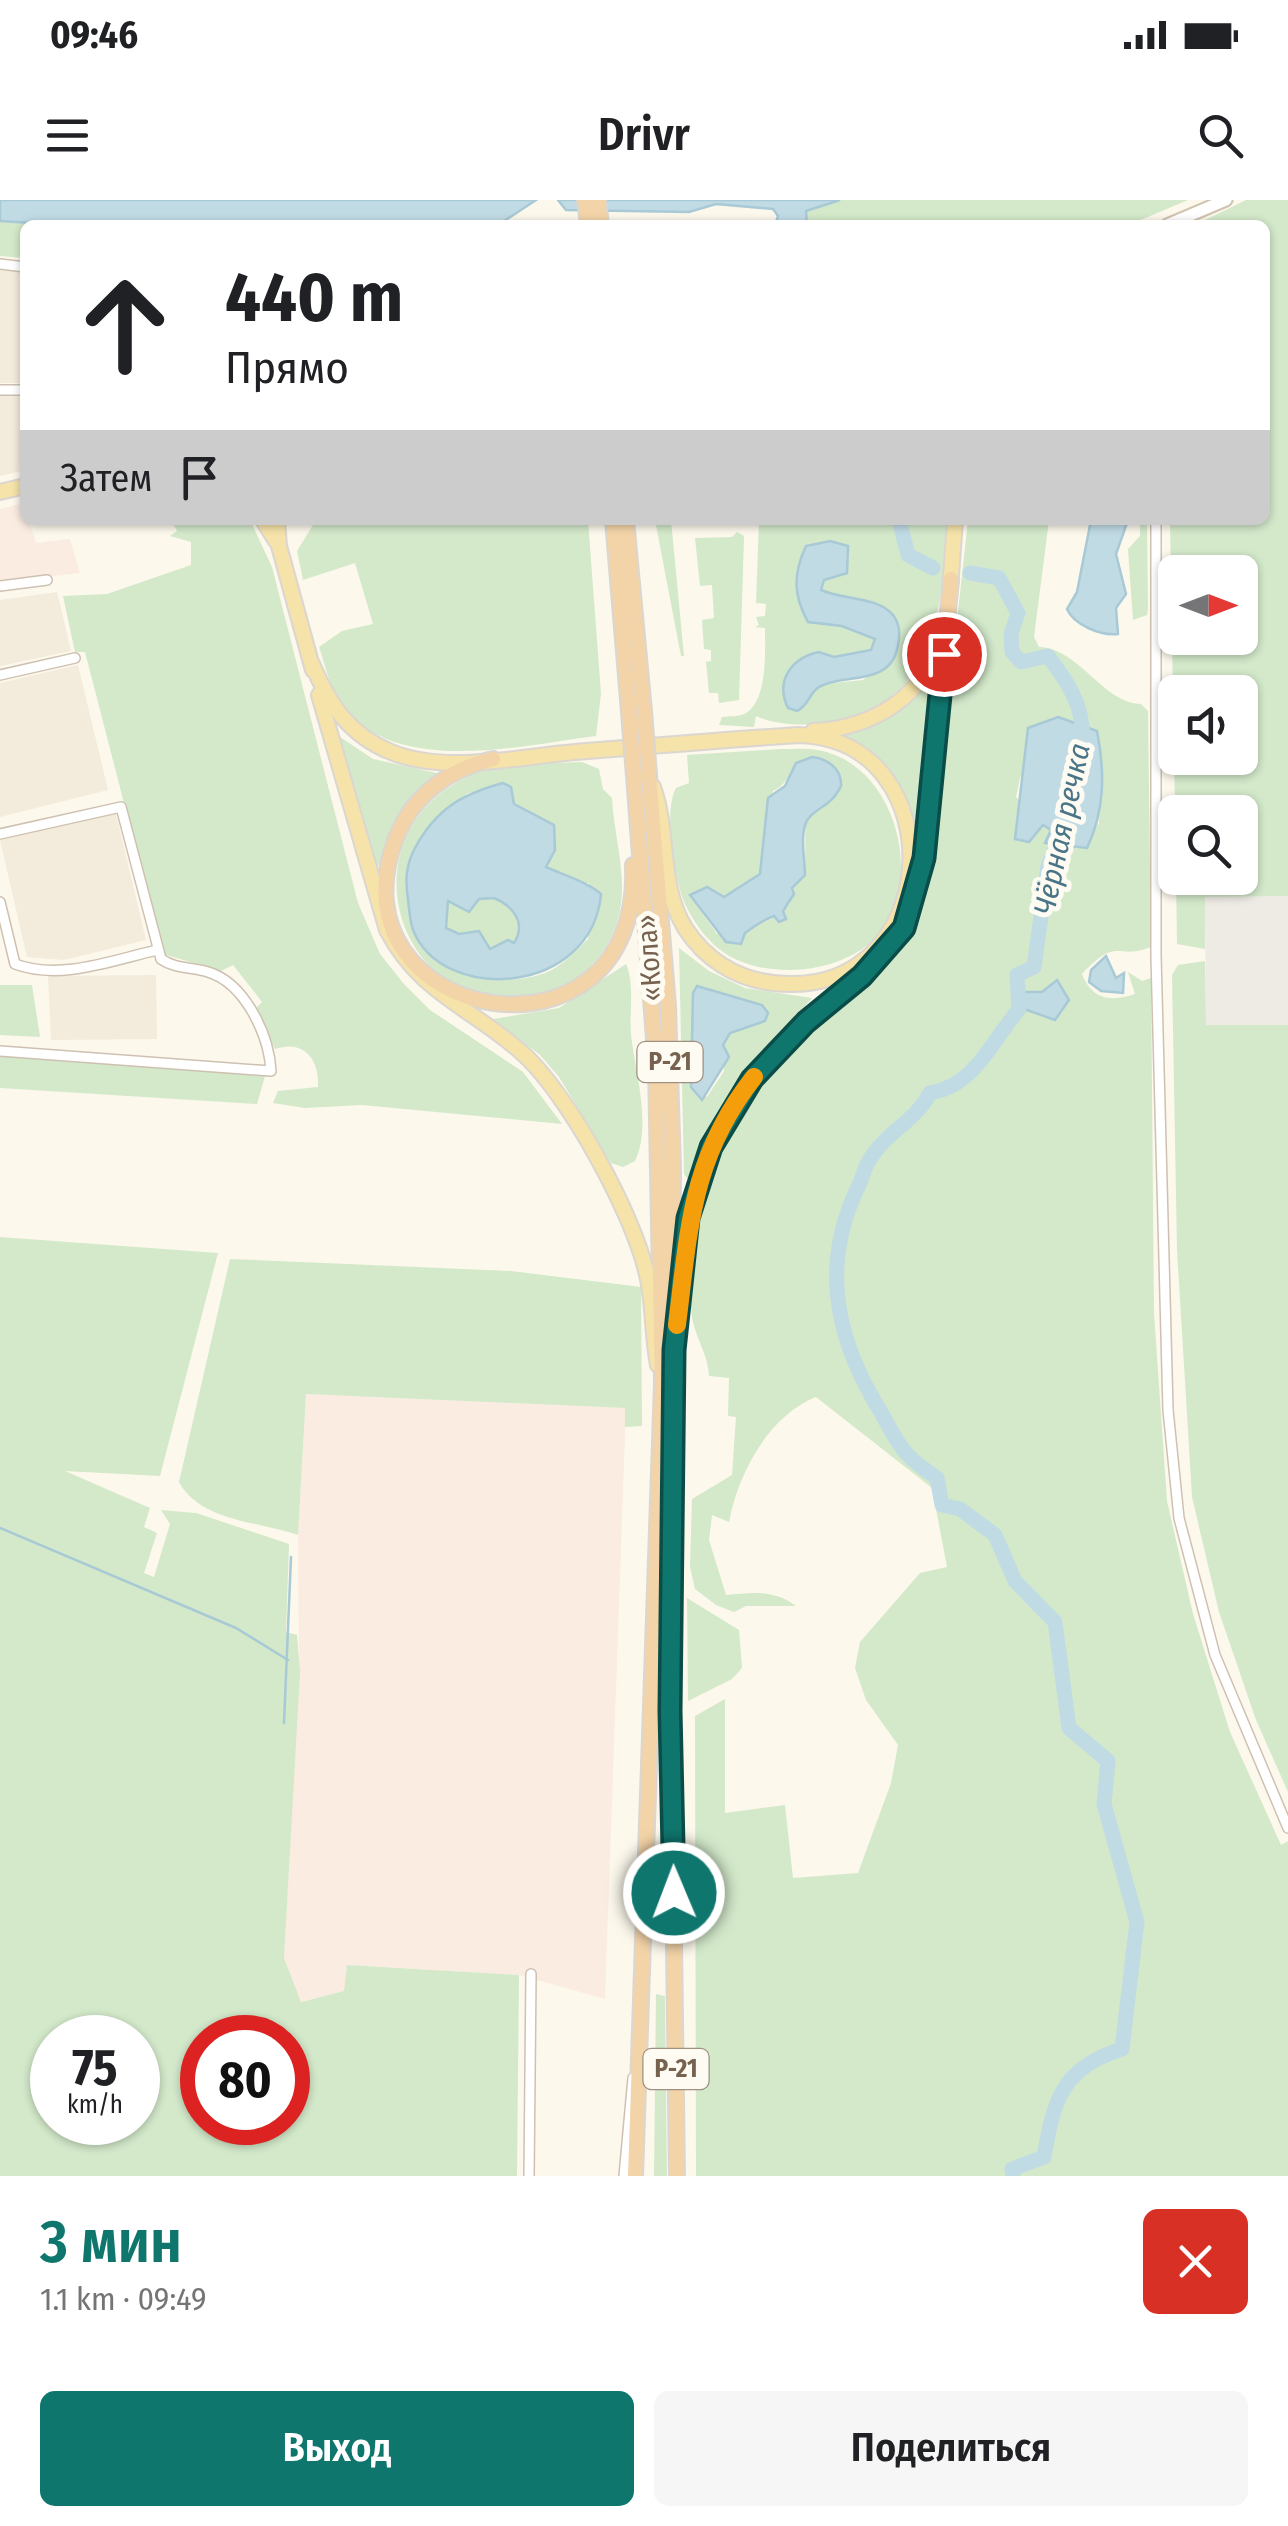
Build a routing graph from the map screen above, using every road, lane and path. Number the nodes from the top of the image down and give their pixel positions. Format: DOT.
graph roads {
  1 [pos="1226,200"];
  2 [pos="1182,220"];
  3 [pos="266,525"];
  4 [pos="278,525"];
  5 [pos="614,525"];
  6 [pos="626,525"];
  7 [pos="956,525"];
  8 [pos="1156,525"];
  9 [pos="278,546"];
  10 [pos="952,579"];
  11 [pos="47,580"];
  12 [pos="0,586"];
  13 [pos="75,658"];
  14 [pos="312,664"];
  15 [pos="0,675"];
  16 [pos="636,711"];
  17 [pos="748,738"];
  18 [pos="493,759"];
  19 [pos="642,776"];
  20 [pos="636,794"];
  21 [pos="0,834"];
  22 [pos="0,902"];
  23 [pos="157,950"];
  24 [pos="0,1052"];
  25 [pos="674,1350"];
  26 [pos="662,1382"];
  27 [pos="1288,1828"];
  28 [pos="531,1974"];
  29 [pos="637,2055"];
  30 [pos="529,2176"];
  31 [pos="624,2176"];
  32 [pos="634,2176"];
  33 [pos="677,2176"];
  1 -- 2 [label="main road"];
  3 -- 9 [label="main road"];
  4 -- 9 [label="main road"];
  5 -- 16 [label="highway, «Кола» / Р-21"];
  6 -- 16 [label="highway, «Кола» / Р-21"];
  7 -- 10 [label="main road"];
  8 -- 27 [label="street"];
  9 -- 14 [label="main road"];
  10 -- 17 [label="main road"];
  10 -- 25 [label="highway"];
  11 -- 12 [label="street"];
  13 -- 15 [label="street"];
  14 -- 18 [label="main road"];
  14 -- 26 [label="main road"];
  16 -- 19 [label="highway, «Кола» / Р-21, bridge"];
  17 -- 18 [label="main road"];
  17 -- 19 [label="main road"];
  18 -- 20 [label="highway"];
  19 -- 20 [label="highway, «Кола» / Р-21"];
  19 -- 25 [label="highway, «Кола» / Р-21"];
  20 -- 26 [label="highway, «Кола» / Р-21"];
  21 -- 23 [label="street"];
  22 -- 23 [label="street"];
  23 -- 24 [label="street"];
  25 -- 33 [label="highway, «Кола» / Р-21"];
  26 -- 29 [label="highway, «Кола» / Р-21"];
  28 -- 30 [label="street"];
  29 -- 31 [label="street"];
  29 -- 32 [label="highway, «Кола» / Р-21"];
}
